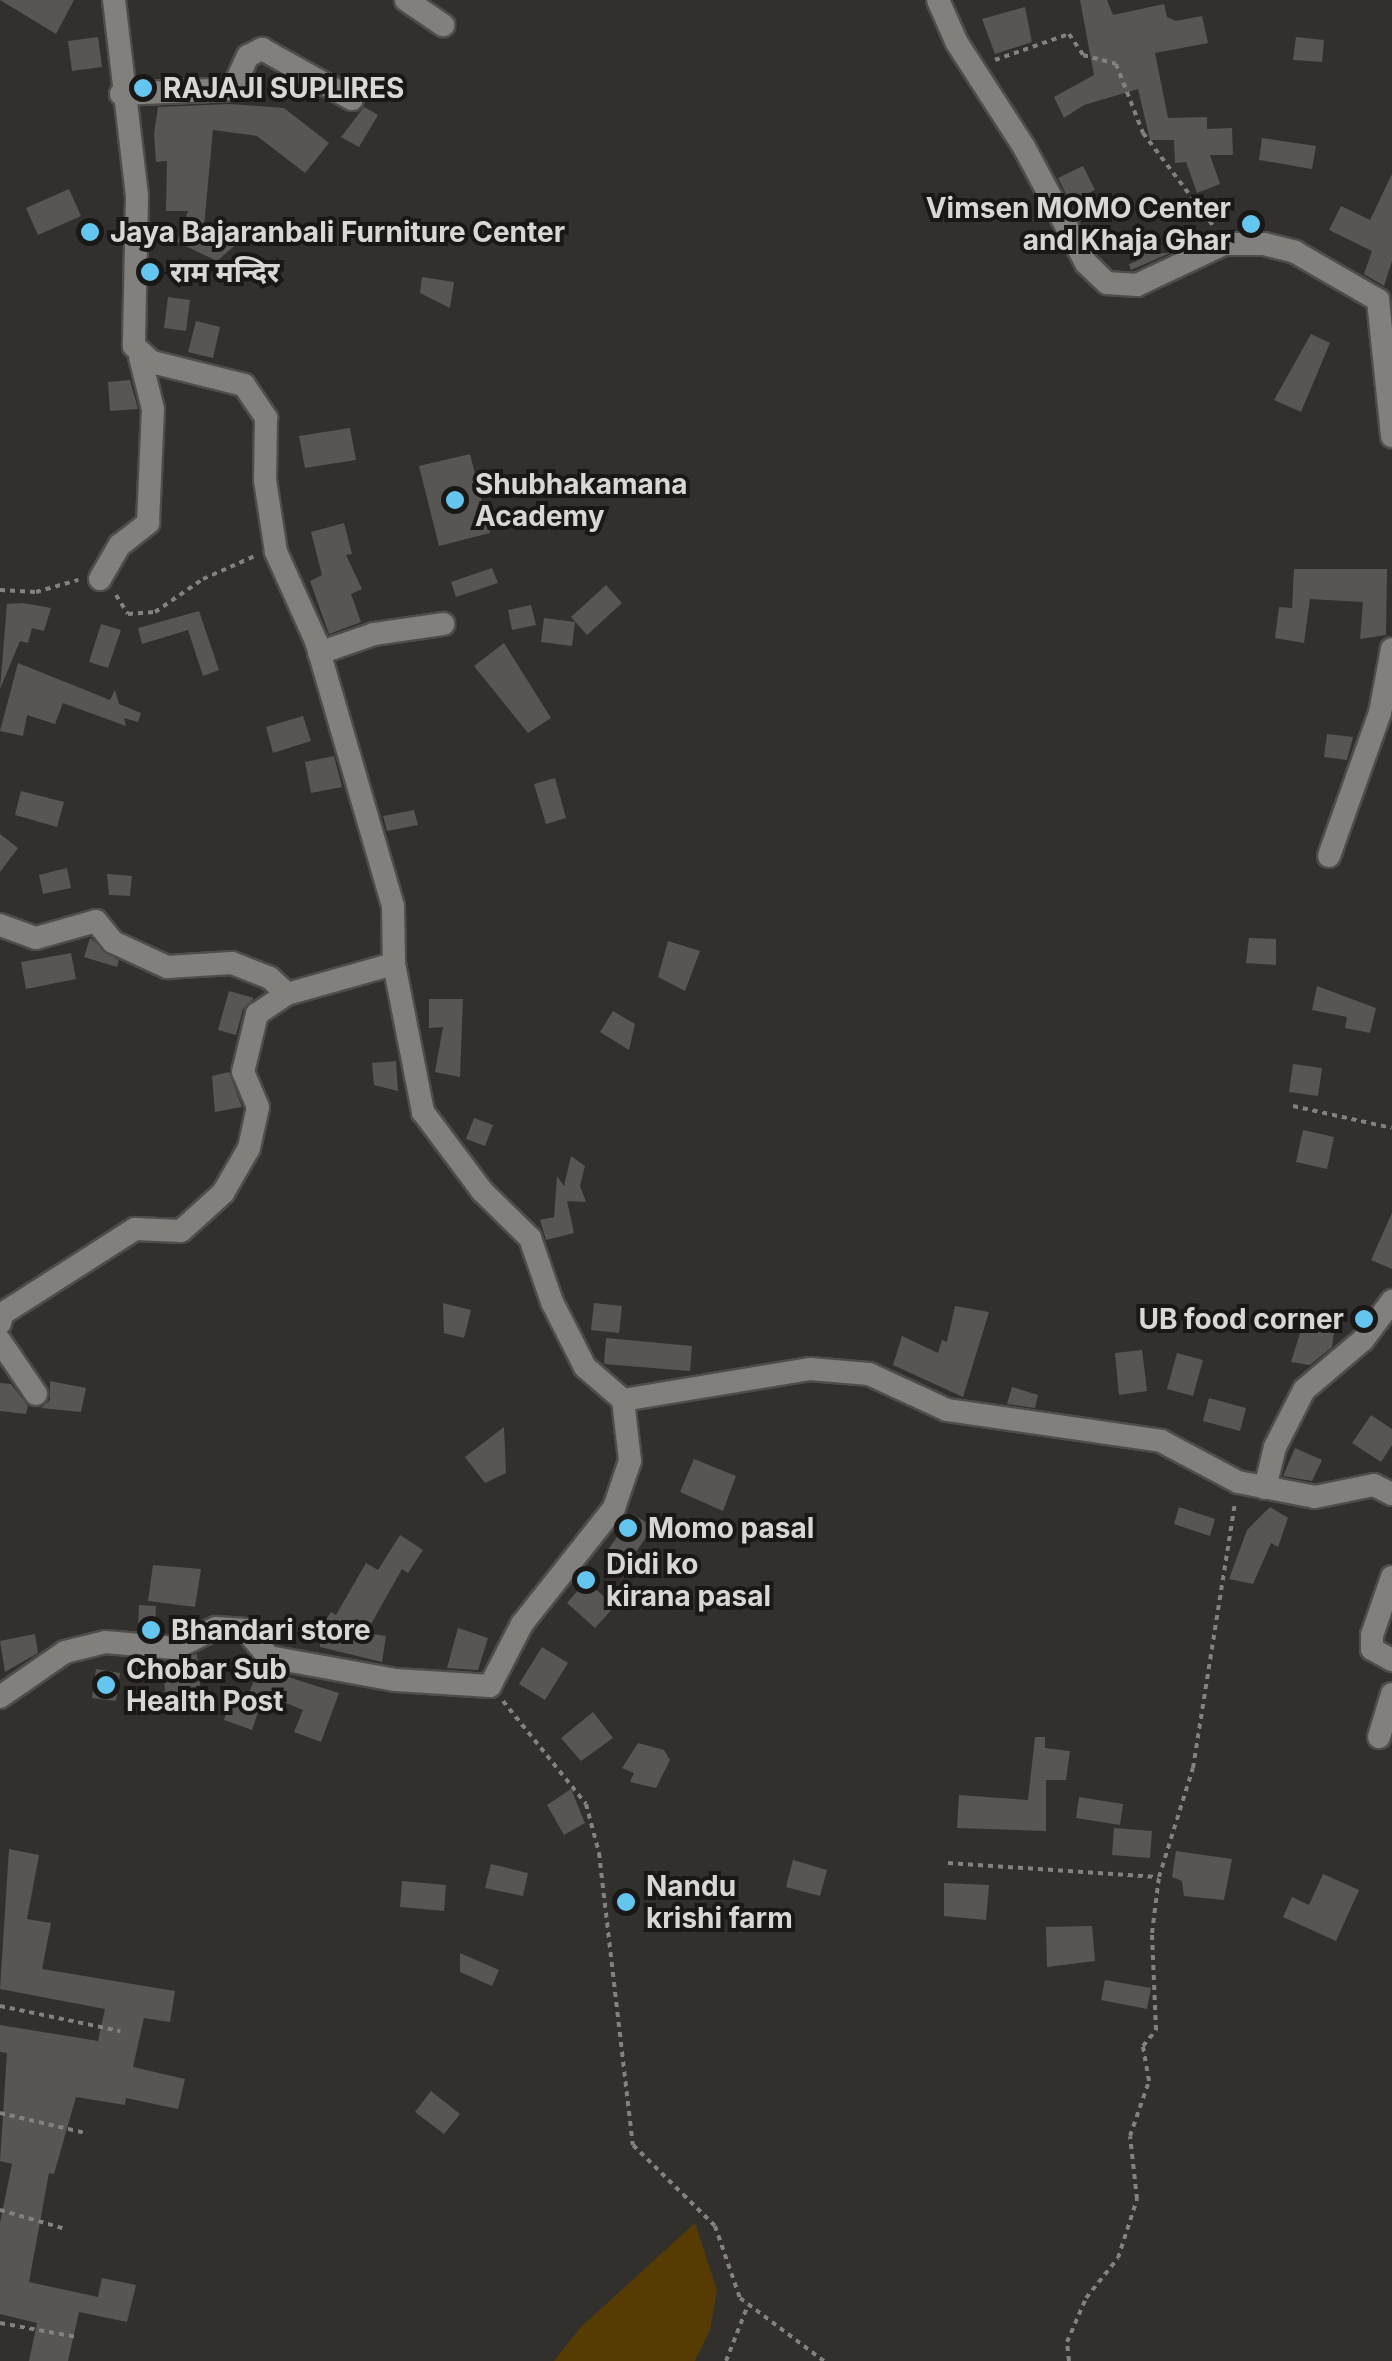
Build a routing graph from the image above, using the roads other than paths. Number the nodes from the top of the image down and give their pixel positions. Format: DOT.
graph roads {
  1 [pos="114,0"];
  2 [pos="406,0"];
  3 [pos="938,0"];
  4 [pos="442,25"];
  5 [pos="121,94"];
  6 [pos="352,99"];
  7 [pos="140,357"];
  8 [pos="1392,436"];
  9 [pos="100,579"];
  10 [pos="443,624"];
  11 [pos="1392,649"];
  12 [pos="319,653"];
  13 [pos="1329,856"];
  14 [pos="0,924"];
  15 [pos="394,964"];
  16 [pos="287,994"];
  17 [pos="1392,1301"];
  18 [pos="0,1317"];
  19 [pos="0,1341"];
  20 [pos="36,1394"];
  21 [pos="623,1400"];
  22 [pos="1265,1488"];
  23 [pos="1392,1494"];
  24 [pos="1392,1577"];
  25 [pos="1392,1660"];
  26 [pos="1392,1694"];
  27 [pos="0,1697"];
  28 [pos="1379,1738"];
  1 -- 5 [label="street"];
  2 -- 4 [label="street"];
  3 -- 8 [label="street"];
  5 -- 6 [label="street"];
  5 -- 7 [label="street"];
  7 -- 9 [label="street"];
  7 -- 12 [label="street"];
  10 -- 12 [label="street"];
  11 -- 13 [label="street"];
  12 -- 15 [label="street"];
  14 -- 16 [label="street"];
  15 -- 16 [label="street"];
  15 -- 21 [label="street"];
  16 -- 18 [label="street"];
  17 -- 22 [label="street"];
  19 -- 20 [label="street"];
  21 -- 22 [label="street"];
  21 -- 27 [label="street"];
  22 -- 23 [label="street"];
  24 -- 25 [label="street"];
  26 -- 28 [label="street"];
}
